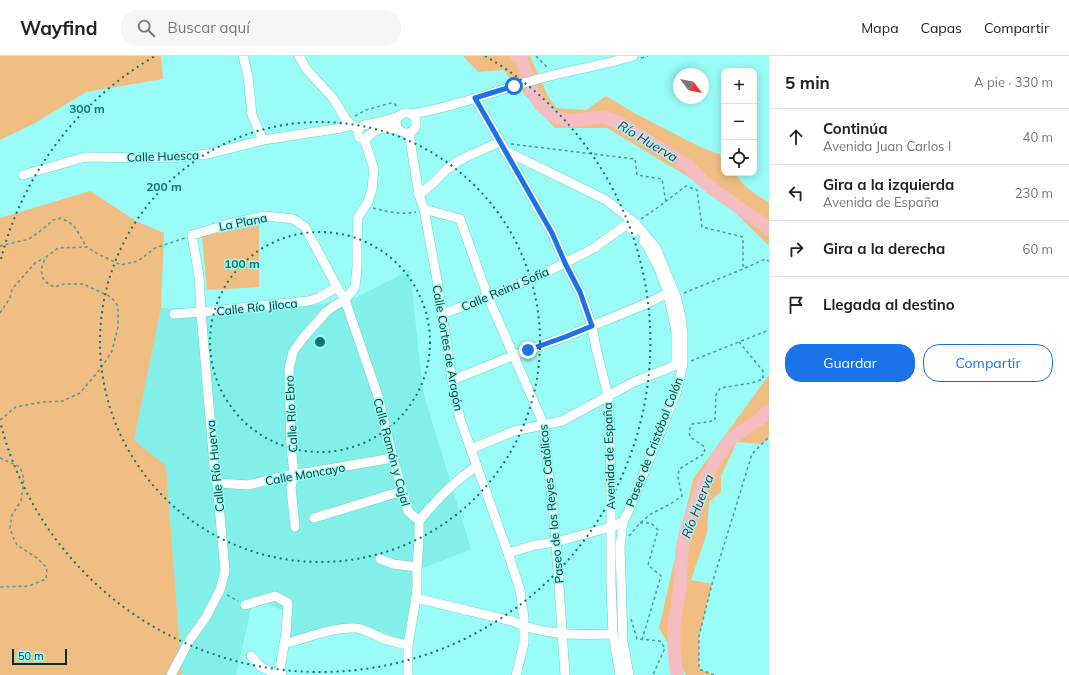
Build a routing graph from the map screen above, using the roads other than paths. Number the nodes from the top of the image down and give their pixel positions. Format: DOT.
graph roads {
  1 [pos="243,56"];
  2 [pos="299,56"];
  3 [pos="632,56"];
  4 [pos="475,98"];
  5 [pos="434,110"];
  6 [pos="411,114"];
  7 [pos="399,116"];
  8 [pos="416,124"];
  9 [pos="355,127"];
  10 [pos="398,129"];
  11 [pos="409,133"];
  12 [pos="364,139"];
  13 [pos="263,140"];
  14 [pos="502,146"];
  15 [pos="23,175"];
  16 [pos="419,195"];
  17 [pos="424,210"];
  18 [pos="630,223"];
  19 [pos="192,235"];
  20 [pos="565,263"];
  21 [pos="337,287"];
  22 [pos="672,295"];
  23 [pos="488,297"];
  24 [pos="345,300"];
  25 [pos="201,312"];
  26 [pos="174,314"];
  27 [pos="442,314"];
  28 [pos="592,326"];
  29 [pos="515,355"];
  30 [pos="680,365"];
  31 [pos="452,380"];
  32 [pos="608,396"];
  33 [pos="544,425"];
  34 [pos="471,449"];
  35 [pos="393,458"];
  36 [pos="477,466"];
  37 [pos="294,474"];
  38 [pos="217,483"];
  39 [pos="402,491"];
  40 [pos="314,518"];
  41 [pos="419,521"];
  42 [pos="623,522"];
  43 [pos="295,526"];
  44 [pos="611,527"];
  45 [pos="556,542"];
  46 [pos="508,553"];
  47 [pos="380,559"];
  48 [pos="417,567"];
  49 [pos="416,598"];
  50 [pos="244,605"];
  51 [pos="524,627"];
  52 [pos="563,634"];
  53 [pos="613,634"];
  54 [pos="284,644"];
  55 [pos="408,645"];
  56 [pos="251,656"];
  57 [pos="171,675"];
  58 [pos="277,675"];
  59 [pos="282,675"];
  60 [pos="408,675"];
  61 [pos="516,675"];
  62 [pos="565,675"];
  63 [pos="620,675"];
  64 [pos="629,675"];
  1 -- 13 [label="street"];
  2 -- 9 [label="street"];
  3 -- 4 [label="street"];
  4 -- 5 [label="street"];
  4 -- 14 [label="street, Avenida de España"];
  5 -- 6 [label="street"];
  5 -- 8 [label="street"];
  6 -- 7 [label="street"];
  6 -- 8 [label="street"];
  7 -- 9 [label="street, Calle Huesca"];
  7 -- 10 [label="street"];
  8 -- 11 [label="street"];
  9 -- 12 [label="street"];
  9 -- 13 [label="street, Calle Huesca"];
  10 -- 11 [label="street"];
  10 -- 12 [label="street"];
  11 -- 16 [label="street, Calle Cortes de Aragón"];
  12 -- 24 [label="street"];
  13 -- 15 [label="street, Calle Huesca"];
  14 -- 16 [label="street"];
  14 -- 18 [label="street, Paseo de Cristóbal Colón"];
  14 -- 20 [label="street, Avenida de España"];
  16 -- 17 [label="street, Calle Cortes de Aragón"];
  17 -- 23 [label="street, Paseo de los Reyes Católicos"];
  17 -- 27 [label="street, Calle Cortes de Aragón"];
  18 -- 20 [label="street, Calle Reina Sofía"];
  18 -- 22 [label="street, Paseo de Cristóbal Colón"];
  19 -- 21 [label="street, La Plana"];
  19 -- 25 [label="street, Calle Río Huerva"];
  20 -- 23 [label="street, Calle Reina Sofía"];
  20 -- 28 [label="street, Avenida de España"];
  21 -- 24 [label="street, La Plana"];
  21 -- 25 [label="street, Calle Río Jiloca"];
  22 -- 28 [label="street"];
  22 -- 30 [label="street, Paseo de Cristóbal Colón"];
  23 -- 27 [label="street, Calle Reina Sofía"];
  23 -- 29 [label="street, Paseo de los Reyes Católicos"];
  24 -- 35 [label="street, Calle Ramón y Cajal"];
  24 -- 37 [label="street, Calle Río Ebro"];
  25 -- 26 [label="street, Calle Río Jiloca"];
  25 -- 38 [label="street, Calle Río Huerva"];
  27 -- 31 [label="street, Calle Cortes de Aragón"];
  28 -- 29 [label="street"];
  28 -- 32 [label="street, Avenida de España"];
  29 -- 31 [label="street"];
  29 -- 33 [label="street, Paseo de los Reyes Católicos"];
  30 -- 32 [label="street"];
  30 -- 42 [label="street, Paseo de Cristóbal Colón"];
  31 -- 34 [label="street, Calle Cortes de Aragón"];
  32 -- 33 [label="street"];
  32 -- 44 [label="street, Avenida de España"];
  33 -- 34 [label="street"];
  33 -- 45 [label="street, Paseo de los Reyes Católicos"];
  34 -- 36 [label="street, Calle Cortes de Aragón"];
  35 -- 37 [label="street, Calle Moncayo"];
  35 -- 39 [label="street, Calle Ramón y Cajal"];
  36 -- 41 [label="street"];
  36 -- 46 [label="street, Calle Cortes de Aragón"];
  37 -- 38 [label="street, Calle Moncayo"];
  37 -- 43 [label="street, Calle Río Ebro"];
  38 -- 57 [label="street, Calle Río Huerva"];
  39 -- 40 [label="street"];
  39 -- 41 [label="street, Calle Ramón y Cajal"];
  41 -- 48 [label="street, Calle Ramón y Cajal"];
  42 -- 44 [label="street, Paseo de Cristóbal Colón"];
  42 -- 64 [label="street"];
  44 -- 45 [label="street, Paseo de Cristóbal Colón"];
  44 -- 53 [label="street, Avenida de España"];
  45 -- 46 [label="street, Paseo de Cristóbal Colón"];
  45 -- 52 [label="street, Paseo de los Reyes Católicos"];
  46 -- 51 [label="street, Calle Cortes de Aragón"];
  47 -- 48 [label="street"];
  48 -- 49 [label="street, Calle Ramón y Cajal"];
  49 -- 51 [label="street"];
  49 -- 55 [label="street, Calle Ramón y Cajal"];
  50 -- 54 [label="street"];
  51 -- 52 [label="street"];
  51 -- 61 [label="street, Calle Cortes de Aragón"];
  52 -- 53 [label="street"];
  52 -- 62 [label="street, Paseo de los Reyes Católicos"];
  53 -- 63 [label="street, Avenida de España"];
  54 -- 55 [label="street"];
  54 -- 59 [label="street"];
  55 -- 60 [label="street, Calle Ramón y Cajal"];
  56 -- 58 [label="street"];
}
